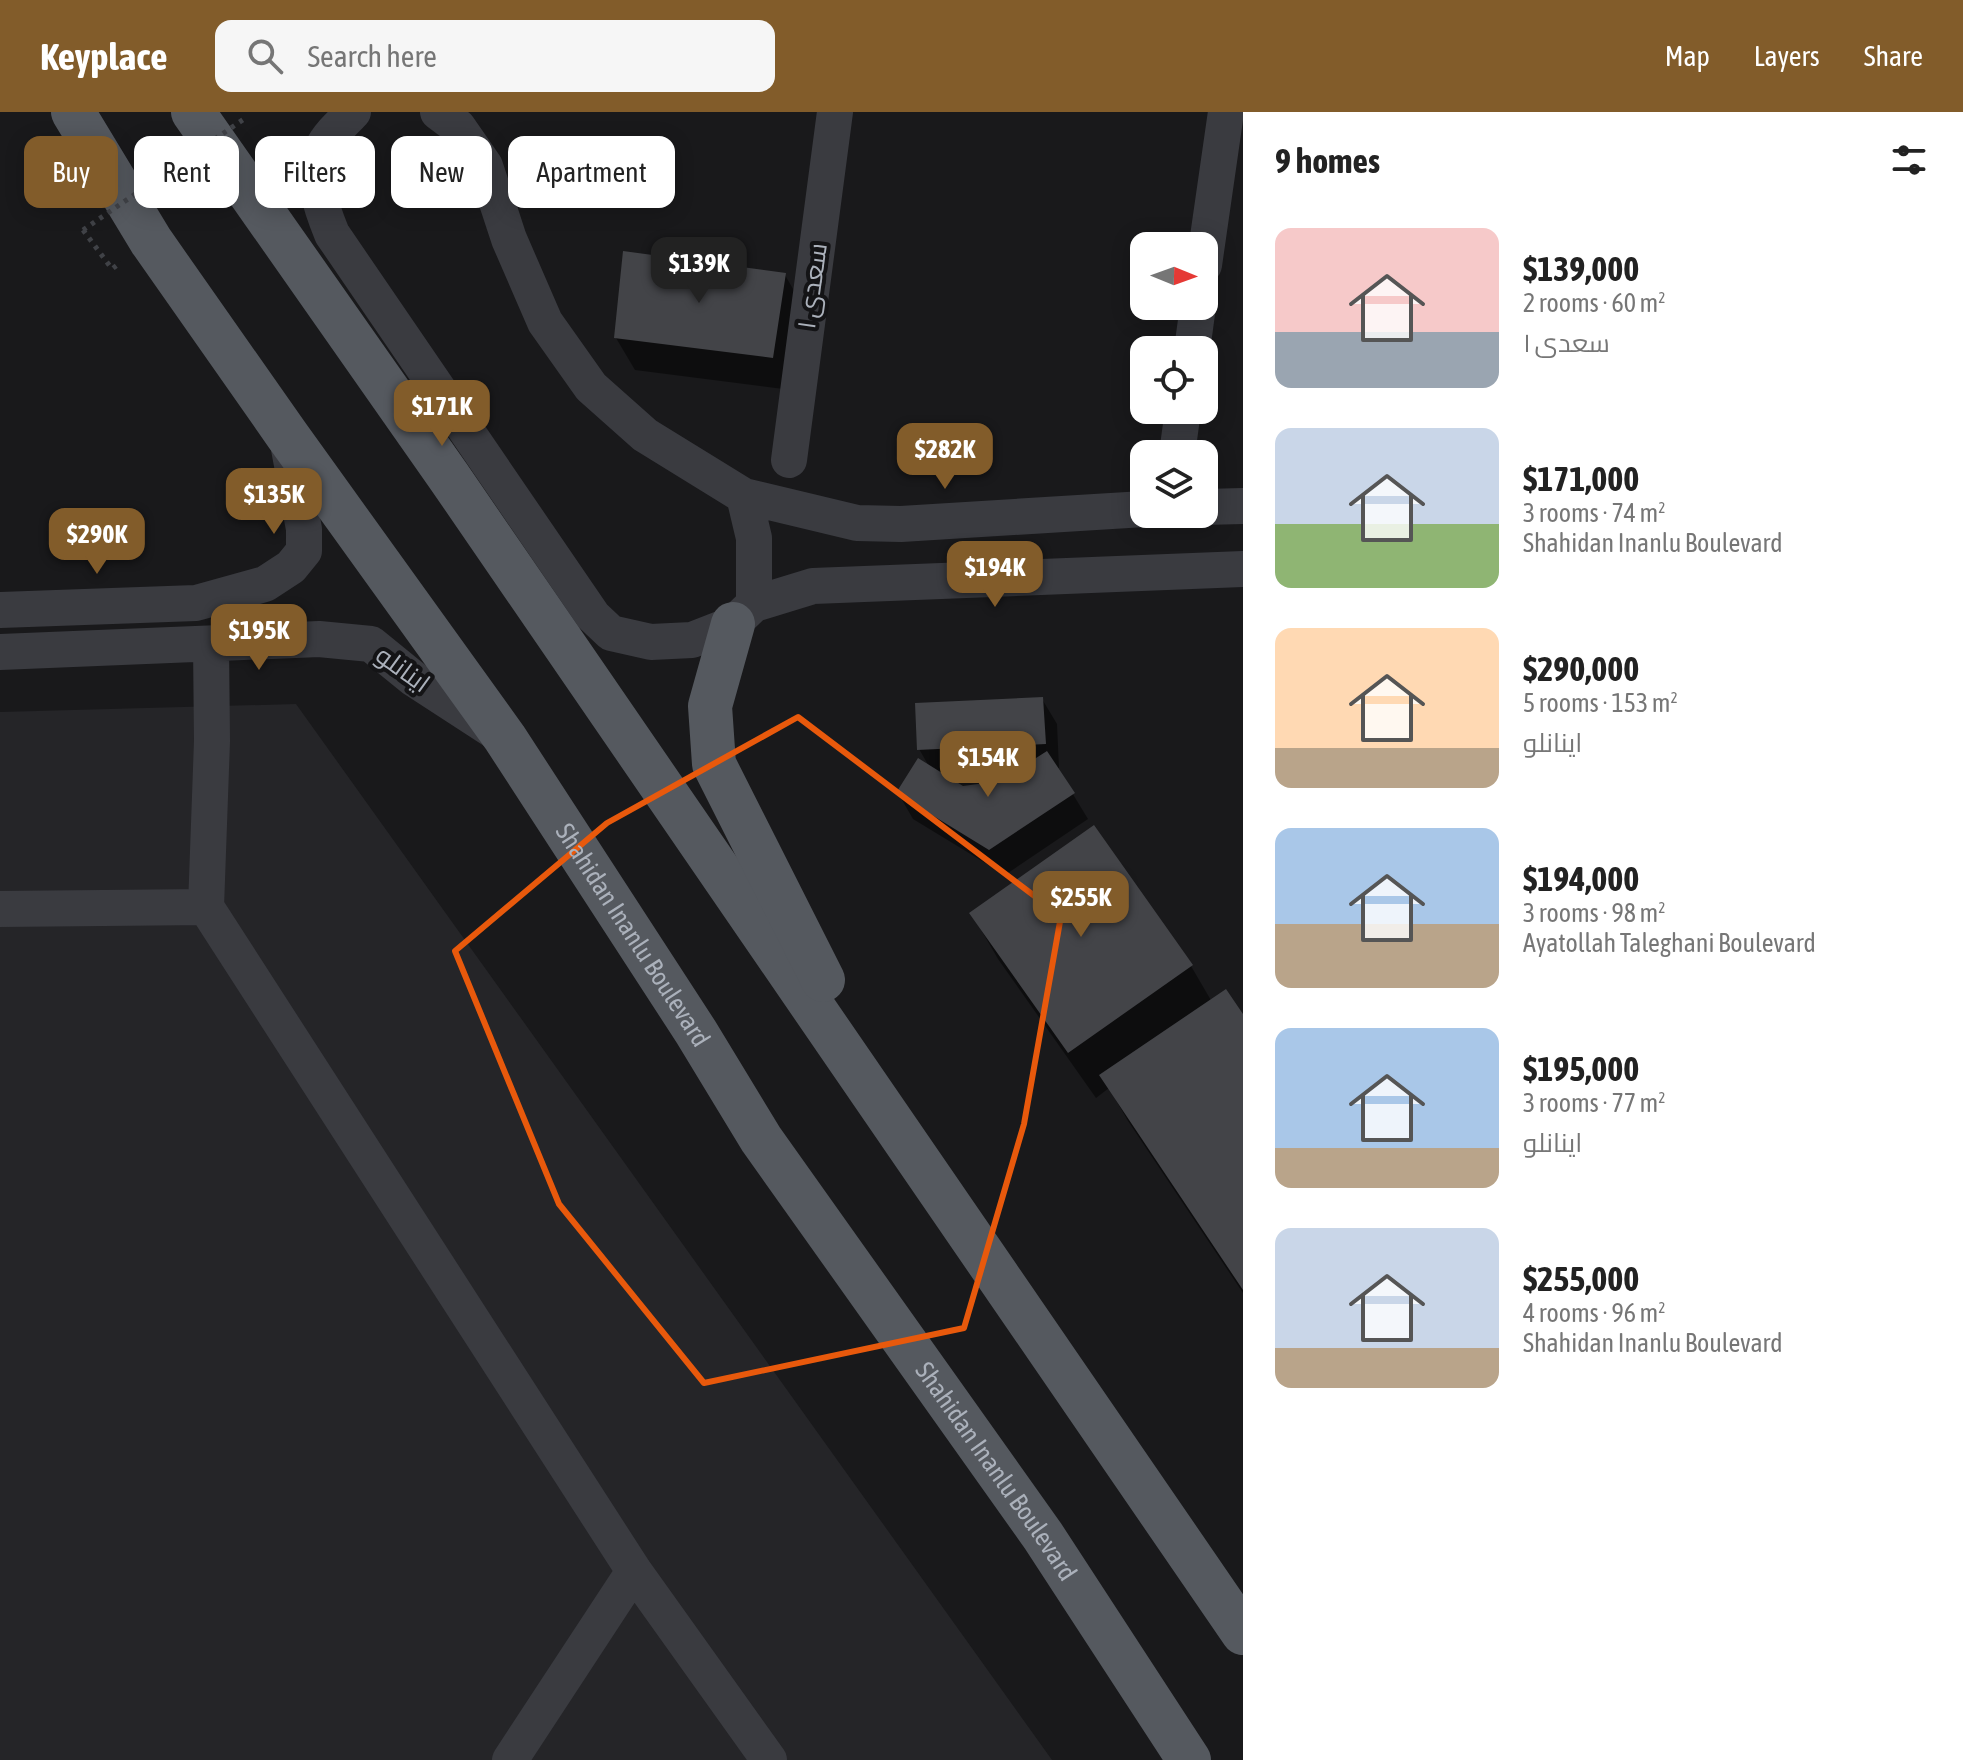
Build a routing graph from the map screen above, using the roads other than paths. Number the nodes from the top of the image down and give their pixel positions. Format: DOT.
graph roads {
  1 [pos="73,112"];
  2 [pos="193,112"];
  3 [pos="353,112"];
  4 [pos="438,112"];
  5 [pos="481,112"];
  6 [pos="835,112"];
  7 [pos="1226,112"];
  8 [pos="464,136"];
  9 [pos="483,136"];
  10 [pos="492,187"];
  11 [pos="1209,232"];
  12 [pos="287,435"];
  13 [pos="789,460"];
  14 [pos="744,496"];
  15 [pos="1243,506"];
  16 [pos="1218,507"];
  17 [pos="1130,510"];
  18 [pos="1243,569"];
  19 [pos="0,610"];
  20 [pos="744,614"];
  21 [pos="211,644"];
  22 [pos="0,652"];
  23 [pos="505,738"];
  24 [pos="206,907"];
  25 [pos="0,909"];
  26 [pos="922,1165"];
  27 [pos="634,1571"];
  28 [pos="1243,1633"];
  29 [pos="510,1760"];
  30 [pos="769,1760"];
  31 [pos="1189,1760"];
  1 -- 12 [label="main road, Shahidan Inanlu Boulevard"];
  2 -- 26 [label="main road"];
  3 -- 20 [label="street"];
  4 -- 8 [label="street"];
  5 -- 9 [label="street"];
  6 -- 13 [label="street, سعدی ۱"];
  7 -- 11 [label="street"];
  10 -- 14 [label="street"];
  12 -- 19 [label="street"];
  12 -- 23 [label="main road, Shahidan Inanlu Boulevard"];
  14 -- 17 [label="street"];
  14 -- 20 [label="street"];
  15 -- 16 [label="street"];
  18 -- 20 [label="street"];
  20 -- 26 [label="main road"];
  21 -- 22 [label="street, اینانلو"];
  21 -- 23 [label="street, اینانلو"];
  21 -- 24 [label="street"];
  23 -- 31 [label="main road, Shahidan Inanlu Boulevard"];
  24 -- 25 [label="street"];
  24 -- 27 [label="street"];
  26 -- 28 [label="main road"];
  27 -- 29 [label="street"];
  27 -- 30 [label="street"];
}
